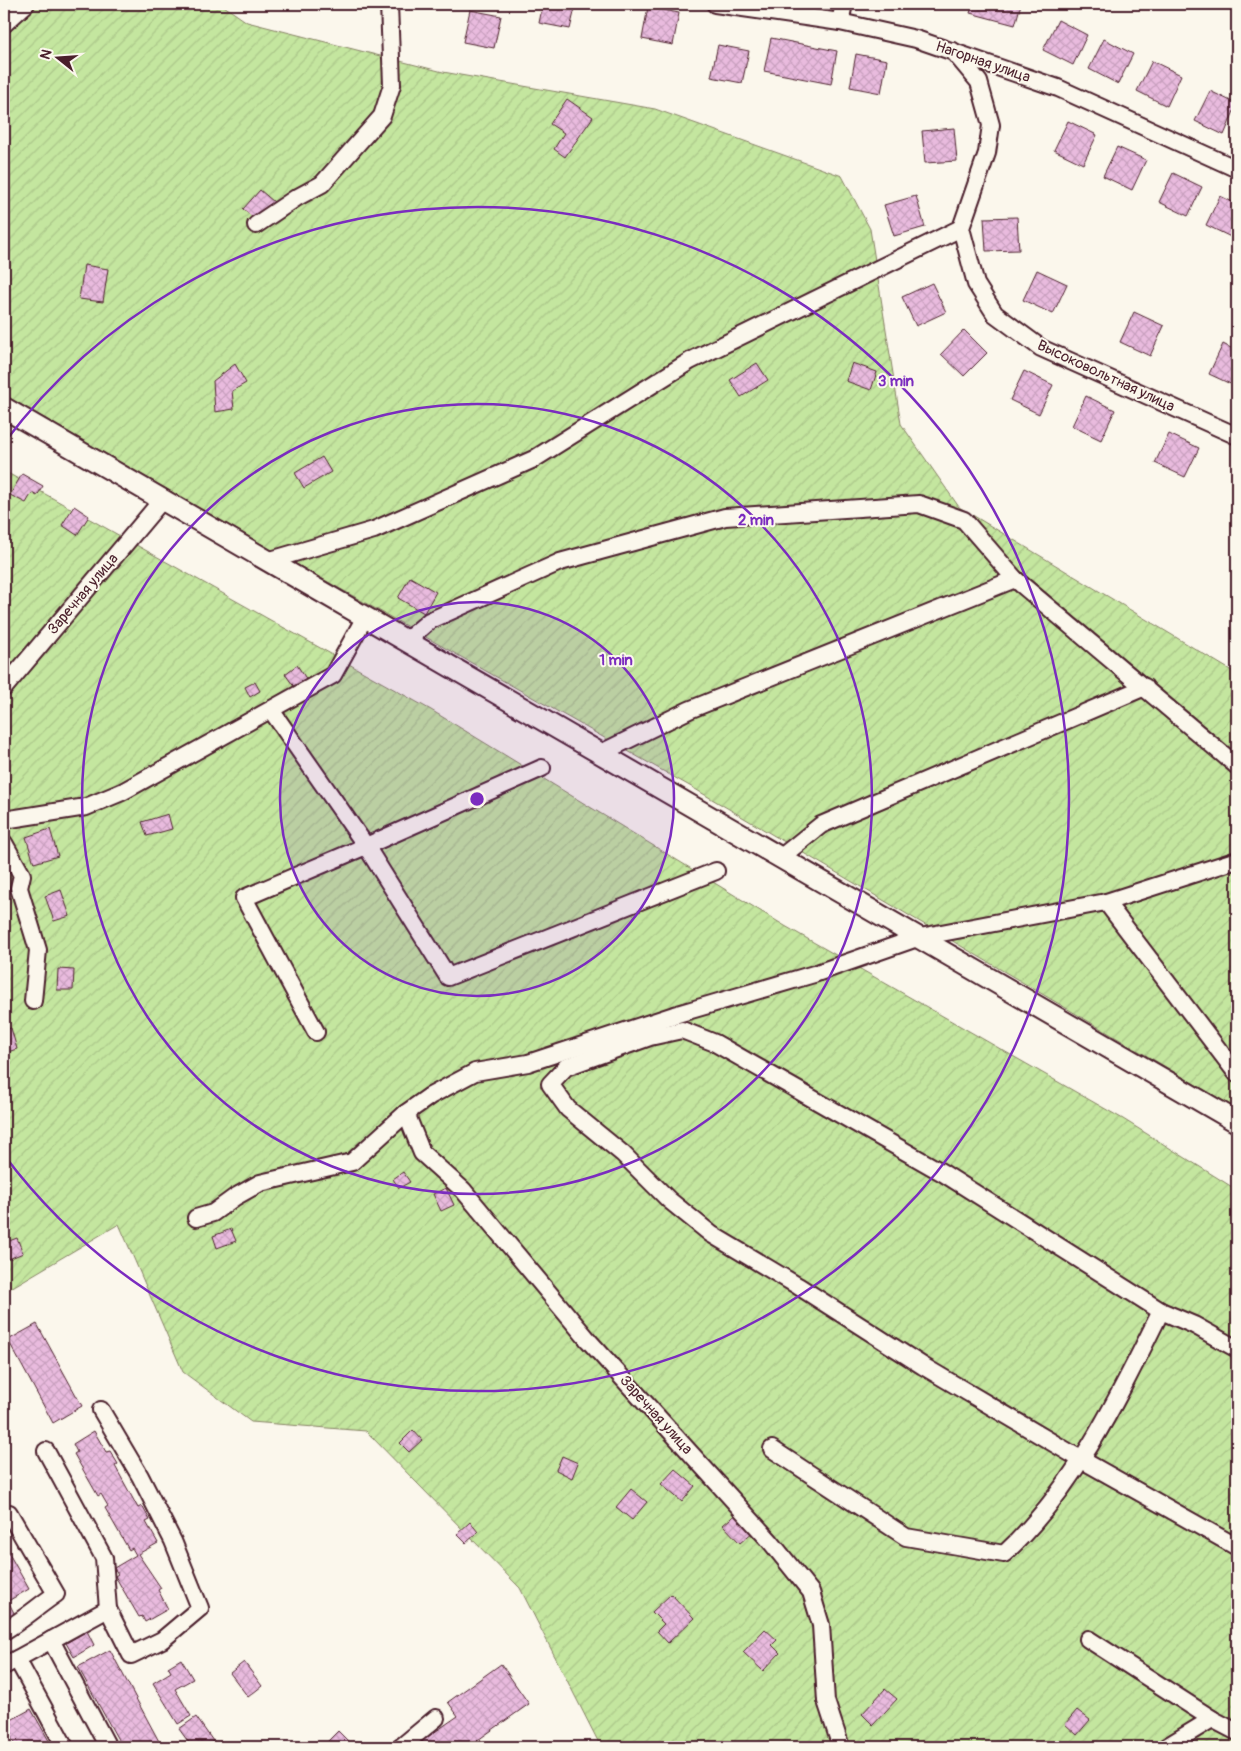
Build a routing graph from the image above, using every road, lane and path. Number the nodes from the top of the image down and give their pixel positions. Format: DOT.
graph roads {
  1 [pos="26,4"];
  2 [pos="389,4"];
  3 [pos="714,4"];
  4 [pos="844,4"];
  5 [pos="840,22"];
  6 [pos="4,24"];
  7 [pos="953,51"];
  8 [pos="1237,169"];
  9 [pos="256,226"];
  10 [pos="961,228"];
  11 [pos="4,408"];
  12 [pos="1237,436"];
  13 [pos="162,500"];
  14 [pos="267,561"];
  15 [pos="1015,579"];
  16 [pos="365,617"];
  17 [pos="407,640"];
  18 [pos="1145,687"];
  19 [pos="4,688"];
  20 [pos="271,710"];
  21 [pos="599,754"];
  22 [pos="1237,766"];
  23 [pos="542,768"];
  24 [pos="4,820"];
  25 [pos="4,843"];
  26 [pos="366,846"];
  27 [pos="780,858"];
  28 [pos="1237,860"];
  29 [pos="716,871"];
  30 [pos="1106,902"];
  31 [pos="920,937"];
  32 [pos="32,1001"];
  33 [pos="316,1032"];
  34 [pos="1237,1074"];
  35 [pos="406,1113"];
  36 [pos="1236,1118"];
  37 [pos="196,1218"];
  38 [pos="1162,1311"];
  39 [pos="1237,1349"];
  40 [pos="101,1410"];
  41 [pos="772,1449"];
  42 [pos="46,1451"];
  43 [pos="1082,1460"];
  44 [pos="4,1513"];
  45 [pos="1237,1547"];
  46 [pos="108,1609"];
  47 [pos="4,1631"];
  48 [pos="1088,1638"];
  49 [pos="51,1640"];
  50 [pos="10,1663"];
  51 [pos="436,1718"];
  52 [pos="1212,1719"];
  53 [pos="1237,1732"];
  54 [pos="64,1747"];
  55 [pos="108,1747"];
  56 [pos="401,1747"];
  57 [pos="841,1747"];
  58 [pos="1166,1747"];
  1 -- 6 [label="street"];
  2 -- 9 [label="street"];
  3 -- 5 [label="street, Нагорная улица"];
  4 -- 5 [label="street"];
  5 -- 7 [label="street, Нагорная улица"];
  7 -- 8 [label="street, Нагорная улица"];
  7 -- 10 [label="street"];
  10 -- 12 [label="street, Высоковольтная улица"];
  10 -- 14 [label="street"];
  11 -- 13 [label="main road"];
  13 -- 14 [label="main road"];
  13 -- 19 [label="street, Заречная улица"];
  14 -- 16 [label="main road"];
  15 -- 17 [label="street"];
  15 -- 18 [label="street"];
  15 -- 21 [label="street"];
  16 -- 17 [label="main road"];
  16 -- 20 [label="street"];
  17 -- 21 [label="main road"];
  18 -- 22 [label="street"];
  18 -- 27 [label="street"];
  20 -- 24 [label="street"];
  20 -- 26 [label="street"];
  21 -- 27 [label="main road"];
  23 -- 26 [label="street"];
  25 -- 32 [label="street"];
  26 -- 29 [label="street"];
  26 -- 33 [label="street"];
  27 -- 31 [label="main road"];
  28 -- 30 [label="street"];
  30 -- 31 [label="street"];
  30 -- 34 [label="street"];
  31 -- 35 [label="street"];
  31 -- 36 [label="main road"];
  35 -- 37 [label="street"];
  35 -- 57 [label="street, Заречная улица"];
  38 -- 39 [label="street"];
  38 -- 43 [label="street"];
  38 -- 43 [label="street"];
  40 -- 46 [label="street"];
  41 -- 43 [label="street"];
  42 -- 46 [label="street"];
  43 -- 45 [label="street"];
  44 -- 47 [label="street"];
  46 -- 49 [label="street"];
  48 -- 52 [label="street"];
  49 -- 50 [label="street"];
  49 -- 55 [label="street"];
  50 -- 54 [label="street"];
  51 -- 56 [label="street"];
  52 -- 53 [label="street"];
  52 -- 58 [label="street"];
}
